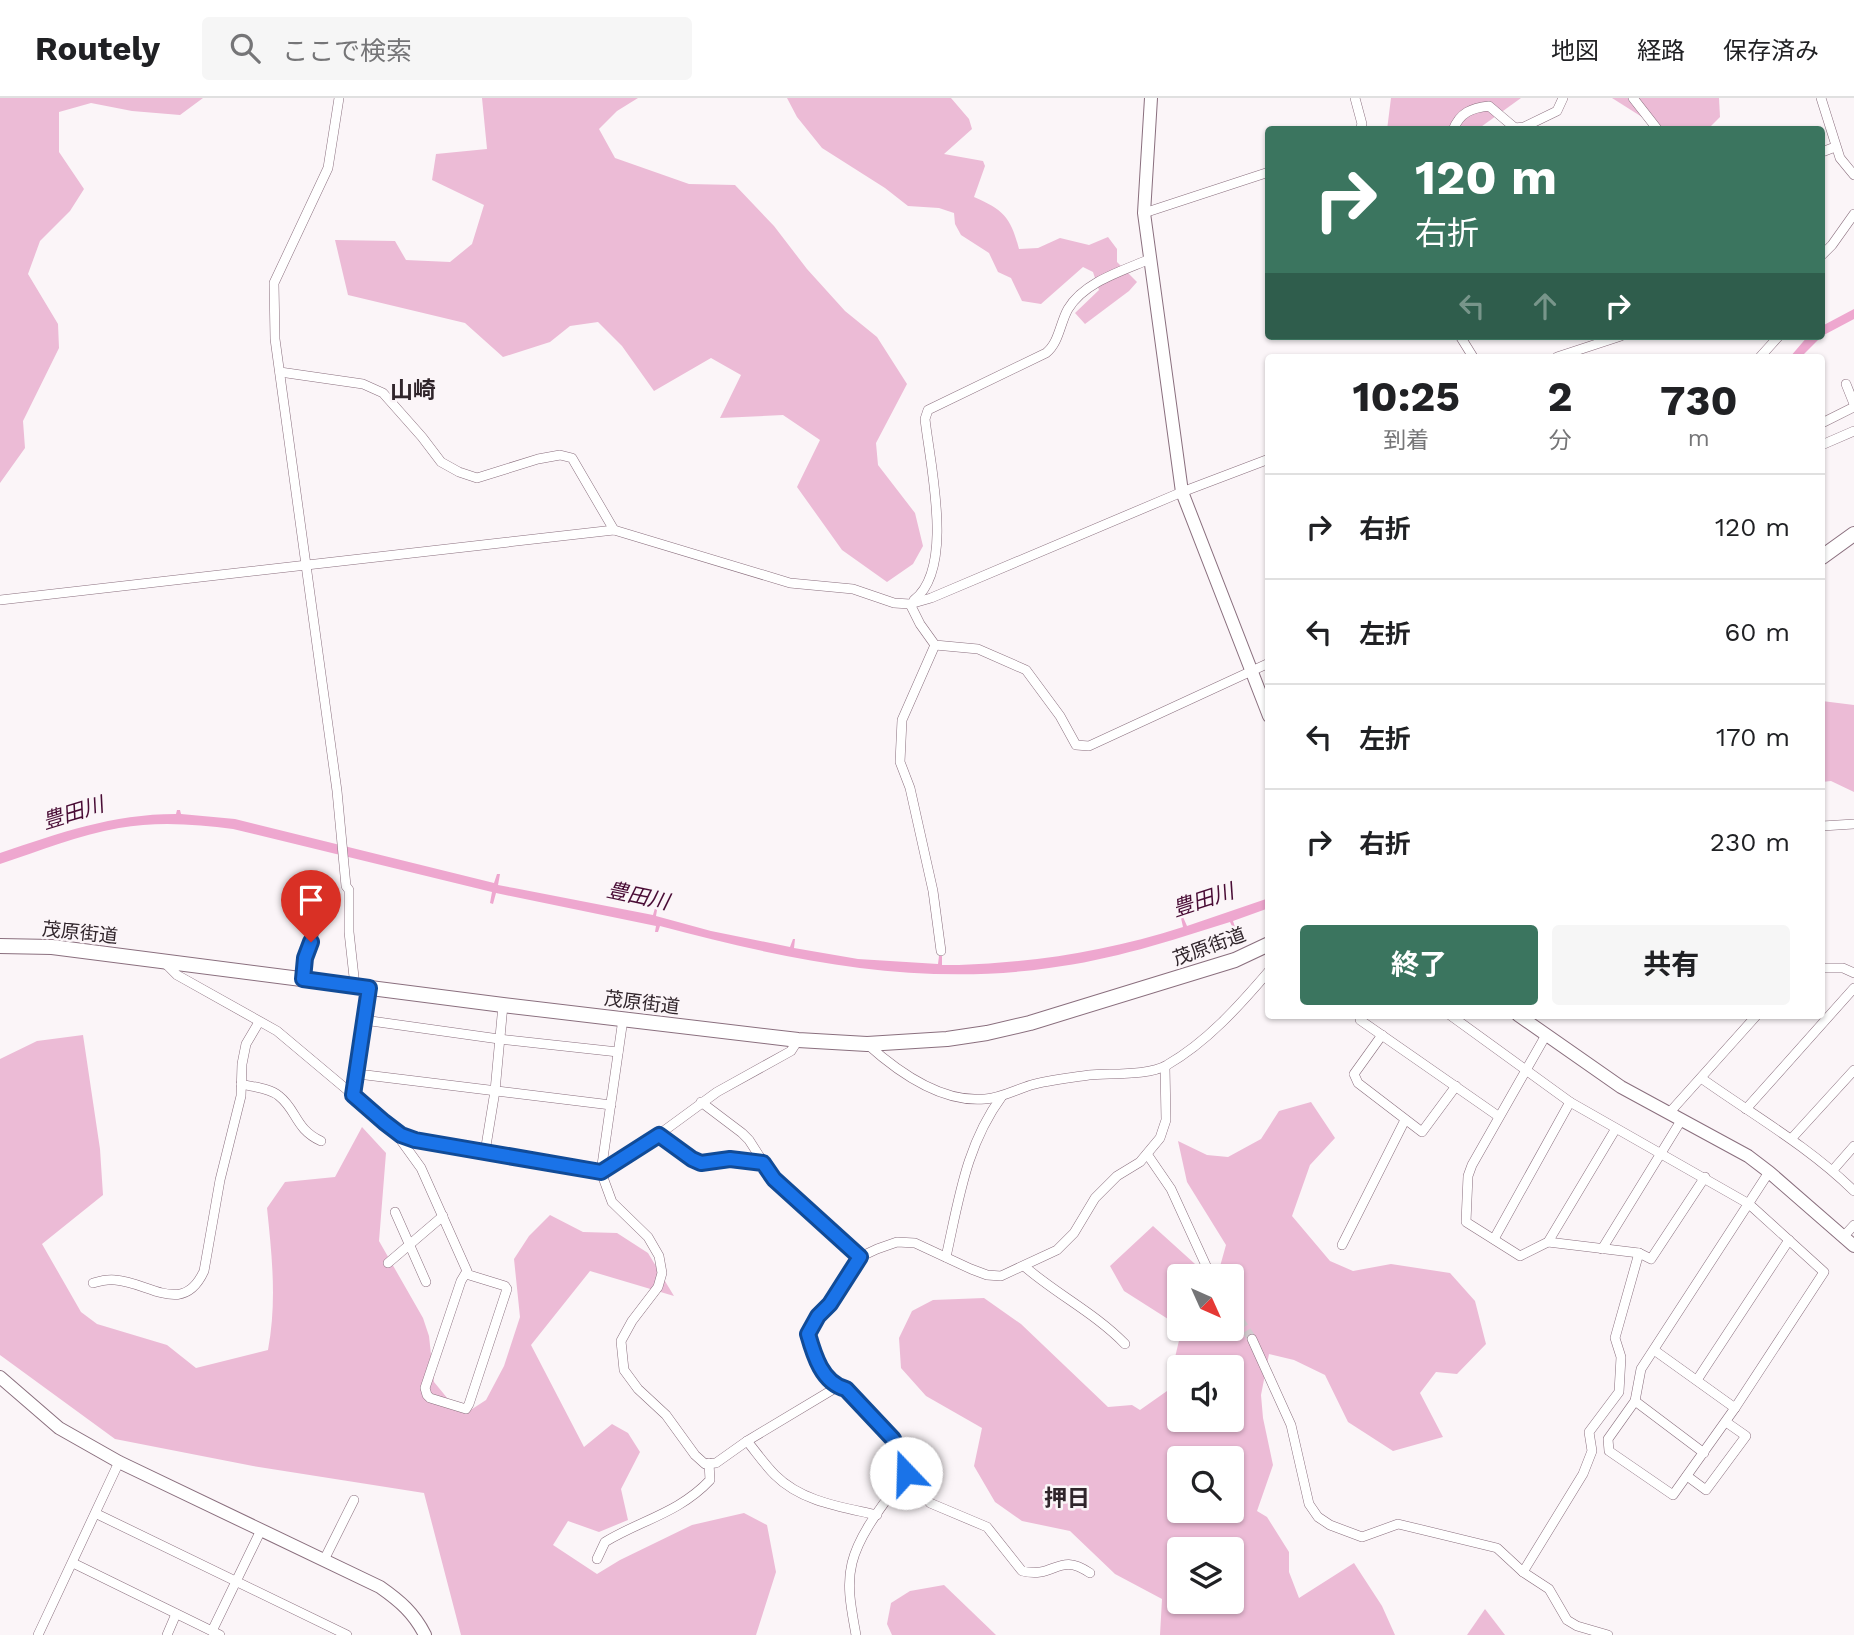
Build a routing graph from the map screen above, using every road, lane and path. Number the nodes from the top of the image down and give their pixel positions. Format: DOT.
graph roads {
  1 [pos="339,98"];
  2 [pos="1151,98"];
  3 [pos="1563,98"];
  4 [pos="1633,98"];
  5 [pos="1821,98"];
  6 [pos="1355,99"];
  7 [pos="1361,126"];
  8 [pos="1456,126"];
  9 [pos="1513,126"];
  10 [pos="1526,126"];
  11 [pos="1655,126"];
  12 [pos="1835,147"];
  13 [pos="1825,151"];
  14 [pos="1265,173"];
  15 [pos="1854,175"];
  16 [pos="1144,213"];
  17 [pos="1854,214"];
  18 [pos="1825,252"];
  19 [pos="1150,259"];
  20 [pos="1609,340"];
  21 [pos="1775,340"];
  22 [pos="1566,354"];
  23 [pos="1763,354"];
  24 [pos="280,372"];
  25 [pos="1850,387"];
  26 [pos="1854,405"];
  27 [pos="1825,421"];
  28 [pos="1854,431"];
  29 [pos="1825,444"];
  30 [pos="1265,461"];
  31 [pos="1182,492"];
  32 [pos="614,530"];
  33 [pos="1854,534"];
  34 [pos="1825,556"];
  35 [pos="306,564"];
  36 [pos="0,600"];
  37 [pos="910,604"];
  38 [pos="935,645"];
  39 [pos="1265,665"];
  40 [pos="1250,672"];
  41 [pos="1265,707"];
  42 [pos="1854,824"];
  43 [pos="1825,826"];
  44 [pos="318,895"];
  45 [pos="0,946"];
  46 [pos="1265,946"];
  47 [pos="941,951"];
  48 [pos="164,962"];
  49 [pos="1825,968"];
  50 [pos="1854,973"];
  51 [pos="1265,976"];
  52 [pos="303,979"];
  53 [pos="362,987"];
  54 [pos="1854,989"];
  55 [pos="503,1005"];
  56 [pos="622,1019"];
  57 [pos="1360,1019"];
  58 [pos="1455,1019"];
  59 [pos="1524,1019"];
  60 [pos="1753,1019"];
  61 [pos="364,1020"];
  62 [pos="259,1022"];
  63 [pos="1382,1035"];
  64 [pos="1546,1035"];
  65 [pos="499,1039"];
  66 [pos="798,1040"];
  67 [pos="867,1044"];
  68 [pos="618,1052"];
  69 [pos="1165,1067"];
  70 [pos="1854,1069"];
  71 [pos="1525,1071"];
  72 [pos="358,1074"];
  73 [pos="1701,1078"];
  74 [pos="241,1084"];
  75 [pos="1456,1086"];
  76 [pos="495,1091"];
  77 [pos="353,1095"];
  78 [pos="1002,1096"];
  79 [pos="701,1102"];
  80 [pos="1570,1102"];
  81 [pos="611,1105"];
  82 [pos="1745,1109"];
  83 [pos="1670,1112"];
  84 [pos="1498,1116"];
  85 [pos="1682,1119"];
  86 [pos="1405,1120"];
  87 [pos="393,1129"];
  88 [pos="1615,1130"];
  89 [pos="659,1135"];
  90 [pos="1791,1138"];
  91 [pos="321,1141"];
  92 [pos="1854,1146"];
  93 [pos="485,1152"];
  94 [pos="1659,1153"];
  95 [pos="1147,1154"];
  96 [pos="763,1163"];
  97 [pos="1833,1170"];
  98 [pos="601,1172"];
  99 [pos="1769,1172"];
  100 [pos="1705,1178"];
  101 [pos="1854,1191"];
  102 [pos="1749,1205"];
  103 [pos="395,1212"];
  104 [pos="443,1216"];
  105 [pos="1854,1225"];
  106 [pos="1844,1236"];
  107 [pos="1494,1239"];
  108 [pos="1789,1240"];
  109 [pos="1548,1242"];
  110 [pos="409,1245"];
  111 [pos="1342,1245"];
  112 [pos="1854,1245"];
  113 [pos="1602,1249"];
  114 [pos="1639,1253"];
  115 [pos="860,1257"];
  116 [pos="946,1257"];
  117 [pos="388,1263"];
  118 [pos="1205,1264"];
  119 [pos="1024,1266"];
  120 [pos="466,1274"];
  121 [pos="426,1282"];
  122 [pos="93,1283"];
  123 [pos="1252,1339"];
  124 [pos="1125,1344"];
  125 [pos="1654,1350"];
  126 [pos="0,1377"];
  127 [pos="1697,1380"];
  128 [pos="837,1387"];
  129 [pos="1634,1401"];
  130 [pos="1735,1408"];
  131 [pos="1726,1422"];
  132 [pos="747,1441"];
  133 [pos="1704,1452"];
  134 [pos="119,1462"];
  135 [pos="709,1463"];
  136 [pos="906,1473"];
  137 [pos="1687,1476"];
  138 [pos="354,1500"];
  139 [pos="97,1514"];
  140 [pos="877,1516"];
  141 [pos="261,1530"];
  142 [pos="597,1559"];
  143 [pos="324,1560"];
  144 [pos="73,1563"];
  145 [pos="1524,1572"];
  146 [pos="1090,1573"];
  147 [pos="236,1581"];
  148 [pos="176,1614"];
  149 [pos="216,1633"];
  150 [pos="38,1635"];
  151 [pos="167,1635"];
  152 [pos="347,1635"];
  153 [pos="425,1635"];
  154 [pos="856,1635"];
  155 [pos="1608,1635"];
  1 -- 24 [label="street"];
  2 -- 16 [label="street"];
  3 -- 10 [label="street"];
  4 -- 11 [label="street"];
  5 -- 12 [label="street"];
  6 -- 7 [label="street"];
  8 -- 9 [label="street"];
  12 -- 13 [label="street"];
  12 -- 15 [label="street"];
  14 -- 16 [label="street"];
  16 -- 19 [label="street"];
  17 -- 18 [label="street"];
  19 -- 31 [label="street"];
  19 -- 37 [label="street"];
  20 -- 22 [label="street"];
  21 -- 23 [label="street"];
  24 -- 32 [label="street"];
  24 -- 35 [label="street"];
  25 -- 26 [label="street"];
  26 -- 27 [label="street"];
  28 -- 29 [label="street"];
  30 -- 31 [label="street"];
  31 -- 37 [label="street"];
  31 -- 40 [label="street"];
  32 -- 35 [label="street"];
  32 -- 37 [label="street"];
  33 -- 34 [label="main road"];
  35 -- 36 [label="street"];
  35 -- 53 [label="street"];
  37 -- 38 [label="street"];
  38 -- 40 [label="street"];
  38 -- 47 [label="street"];
  39 -- 40 [label="street"];
  40 -- 41 [label="street"];
  42 -- 43 [label="street"];
  44 -- 52 [label="street"];
  45 -- 48 [label="main road, 茂原街道"];
  46 -- 67 [label="main road, 茂原街道"];
  48 -- 52 [label="main road, 茂原街道"];
  48 -- 62 [label="street"];
  49 -- 50 [label="street"];
  51 -- 69 [label="street"];
  52 -- 53 [label="main road, 茂原街道"];
  53 -- 55 [label="main road, 茂原街道"];
  53 -- 61 [label="street"];
  54 -- 82 [label="street"];
  55 -- 56 [label="main road, 茂原街道"];
  55 -- 65 [label="street"];
  56 -- 66 [label="main road, 茂原街道"];
  56 -- 68 [label="street"];
  57 -- 63 [label="street"];
  58 -- 71 [label="street"];
  59 -- 64 [label="street"];
  60 -- 73 [label="street"];
  61 -- 65 [label="street"];
  61 -- 72 [label="street"];
  62 -- 74 [label="street"];
  62 -- 77 [label="street"];
  63 -- 75 [label="street"];
  63 -- 86 [label="street"];
  64 -- 71 [label="street"];
  64 -- 83 [label="street"];
  65 -- 68 [label="street"];
  65 -- 76 [label="street"];
  66 -- 67 [label="main road, 茂原街道"];
  66 -- 79 [label="street"];
  67 -- 78 [label="street"];
  68 -- 81 [label="street"];
  69 -- 78 [label="street"];
  69 -- 95 [label="street"];
  70 -- 90 [label="street"];
  71 -- 80 [label="street"];
  71 -- 84 [label="street"];
  72 -- 76 [label="street"];
  72 -- 77 [label="street"];
  73 -- 82 [label="street"];
  73 -- 83 [label="street"];
  74 -- 91 [label="street"];
  74 -- 122 [label="street"];
  75 -- 84 [label="street"];
  75 -- 86 [label="street"];
  76 -- 81 [label="street"];
  76 -- 93 [label="street"];
  77 -- 87 [label="street"];
  78 -- 116 [label="street"];
  79 -- 89 [label="street"];
  79 -- 96 [label="street"];
  80 -- 88 [label="street"];
  80 -- 107 [label="street"];
  81 -- 98 [label="street"];
  82 -- 90 [label="street"];
  83 -- 85 [label="street"];
  84 -- 107 [label="street"];
  85 -- 94 [label="street"];
  85 -- 99 [label="street"];
  86 -- 111 [label="street"];
  87 -- 93 [label="street"];
  87 -- 104 [label="street"];
  88 -- 94 [label="street"];
  88 -- 109 [label="street"];
  89 -- 96 [label="street"];
  89 -- 98 [label="street"];
  90 -- 97 [label="street"];
  92 -- 97 [label="street"];
  93 -- 98 [label="street"];
  94 -- 100 [label="street"];
  94 -- 113 [label="street"];
  95 -- 118 [label="street"];
  95 -- 119 [label="street"];
  96 -- 115 [label="street"];
  97 -- 101 [label="street"];
  98 -- 135 [label="street"];
  99 -- 102 [label="street"];
  99 -- 106 [label="street"];
  100 -- 102 [label="street"];
  100 -- 114 [label="street"];
  102 -- 108 [label="street"];
  102 -- 125 [label="street"];
  103 -- 110 [label="street"];
  104 -- 110 [label="street"];
  104 -- 120 [label="street"];
  105 -- 106 [label="street"];
  106 -- 112 [label="street"];
  107 -- 109 [label="street"];
  108 -- 127 [label="street"];
  108 -- 130 [label="street"];
  109 -- 113 [label="street"];
  110 -- 117 [label="street"];
  110 -- 121 [label="street"];
  113 -- 114 [label="street"];
  114 -- 145 [label="street"];
  115 -- 116 [label="street"];
  115 -- 128 [label="street"];
  116 -- 119 [label="street"];
  119 -- 124 [label="street"];
  120 -- 120 [label="street"];
  123 -- 145 [label="street"];
  125 -- 127 [label="street"];
  125 -- 129 [label="street"];
  126 -- 134 [label="street"];
  127 -- 130 [label="street"];
  128 -- 132 [label="street"];
  128 -- 136 [label="street"];
  129 -- 133 [label="street"];
  129 -- 137 [label="street"];
  130 -- 131 [label="street"];
  131 -- 133 [label="street"];
  131 -- 137 [label="street"];
  132 -- 135 [label="street"];
  132 -- 140 [label="street"];
  133 -- 137 [label="street"];
  134 -- 139 [label="street"];
  134 -- 141 [label="street"];
  135 -- 142 [label="street"];
  136 -- 140 [label="street"];
  136 -- 146 [label="street"];
  138 -- 143 [label="street"];
  139 -- 144 [label="street"];
  139 -- 147 [label="street"];
  140 -- 154 [label="street"];
  141 -- 143 [label="street"];
  141 -- 147 [label="street"];
  143 -- 153 [label="street"];
  144 -- 148 [label="street"];
  144 -- 150 [label="street"];
  145 -- 155 [label="street"];
  147 -- 149 [label="street"];
  147 -- 152 [label="street"];
  148 -- 149 [label="street"];
  148 -- 151 [label="street"];
}
